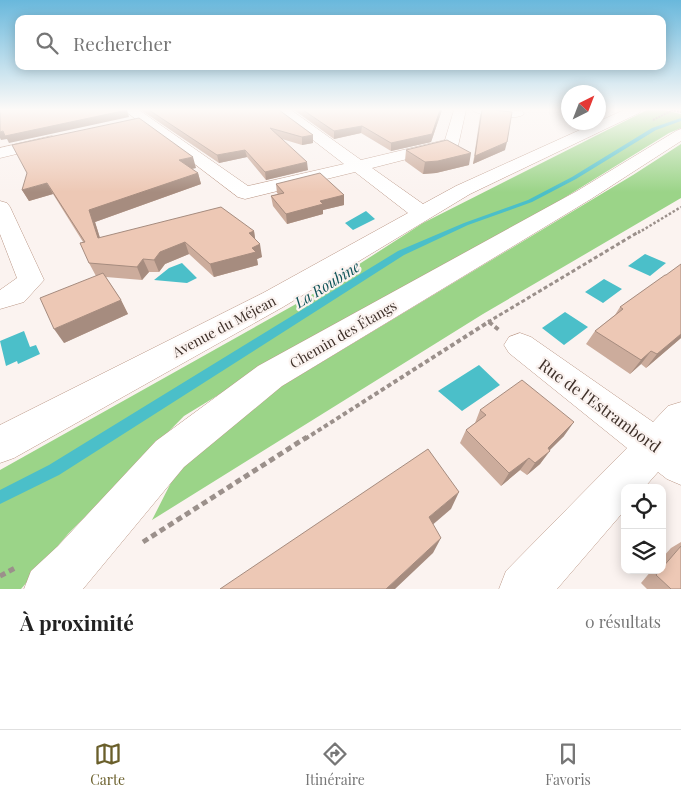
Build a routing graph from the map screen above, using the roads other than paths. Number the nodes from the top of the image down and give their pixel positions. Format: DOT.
graph roads {
  1 [pos="169,137"];
  2 [pos="319,137"];
  3 [pos="453,137"];
  4 [pos="573,137"];
  5 [pos="675,137"];
  6 [pos="68,138"];
  7 [pos="0,153"];
  8 [pos="357,166"];
  9 [pos="0,207"];
  10 [pos="423,214"];
  11 [pos="0,300"];
  12 [pos="520,345"];
  13 [pos="673,443"];
  14 [pos="0,445"];
  15 [pos="49,589"];
  16 [pos="524,589"];
  1 -- 8 [label="street"];
  2 -- 8 [label="street"];
  3 -- 8 [label="street"];
  4 -- 10 [label="street, Avenue du Méjean"];
  5 -- 15 [label="street, Chemin des Étangs"];
  6 -- 7 [label="street"];
  8 -- 10 [label="street"];
  9 -- 11 [label="street"];
  10 -- 14 [label="street, Avenue du Méjean"];
  12 -- 13 [label="street, Rue de l'Estrambord"];
  13 -- 16 [label="street"];
}
